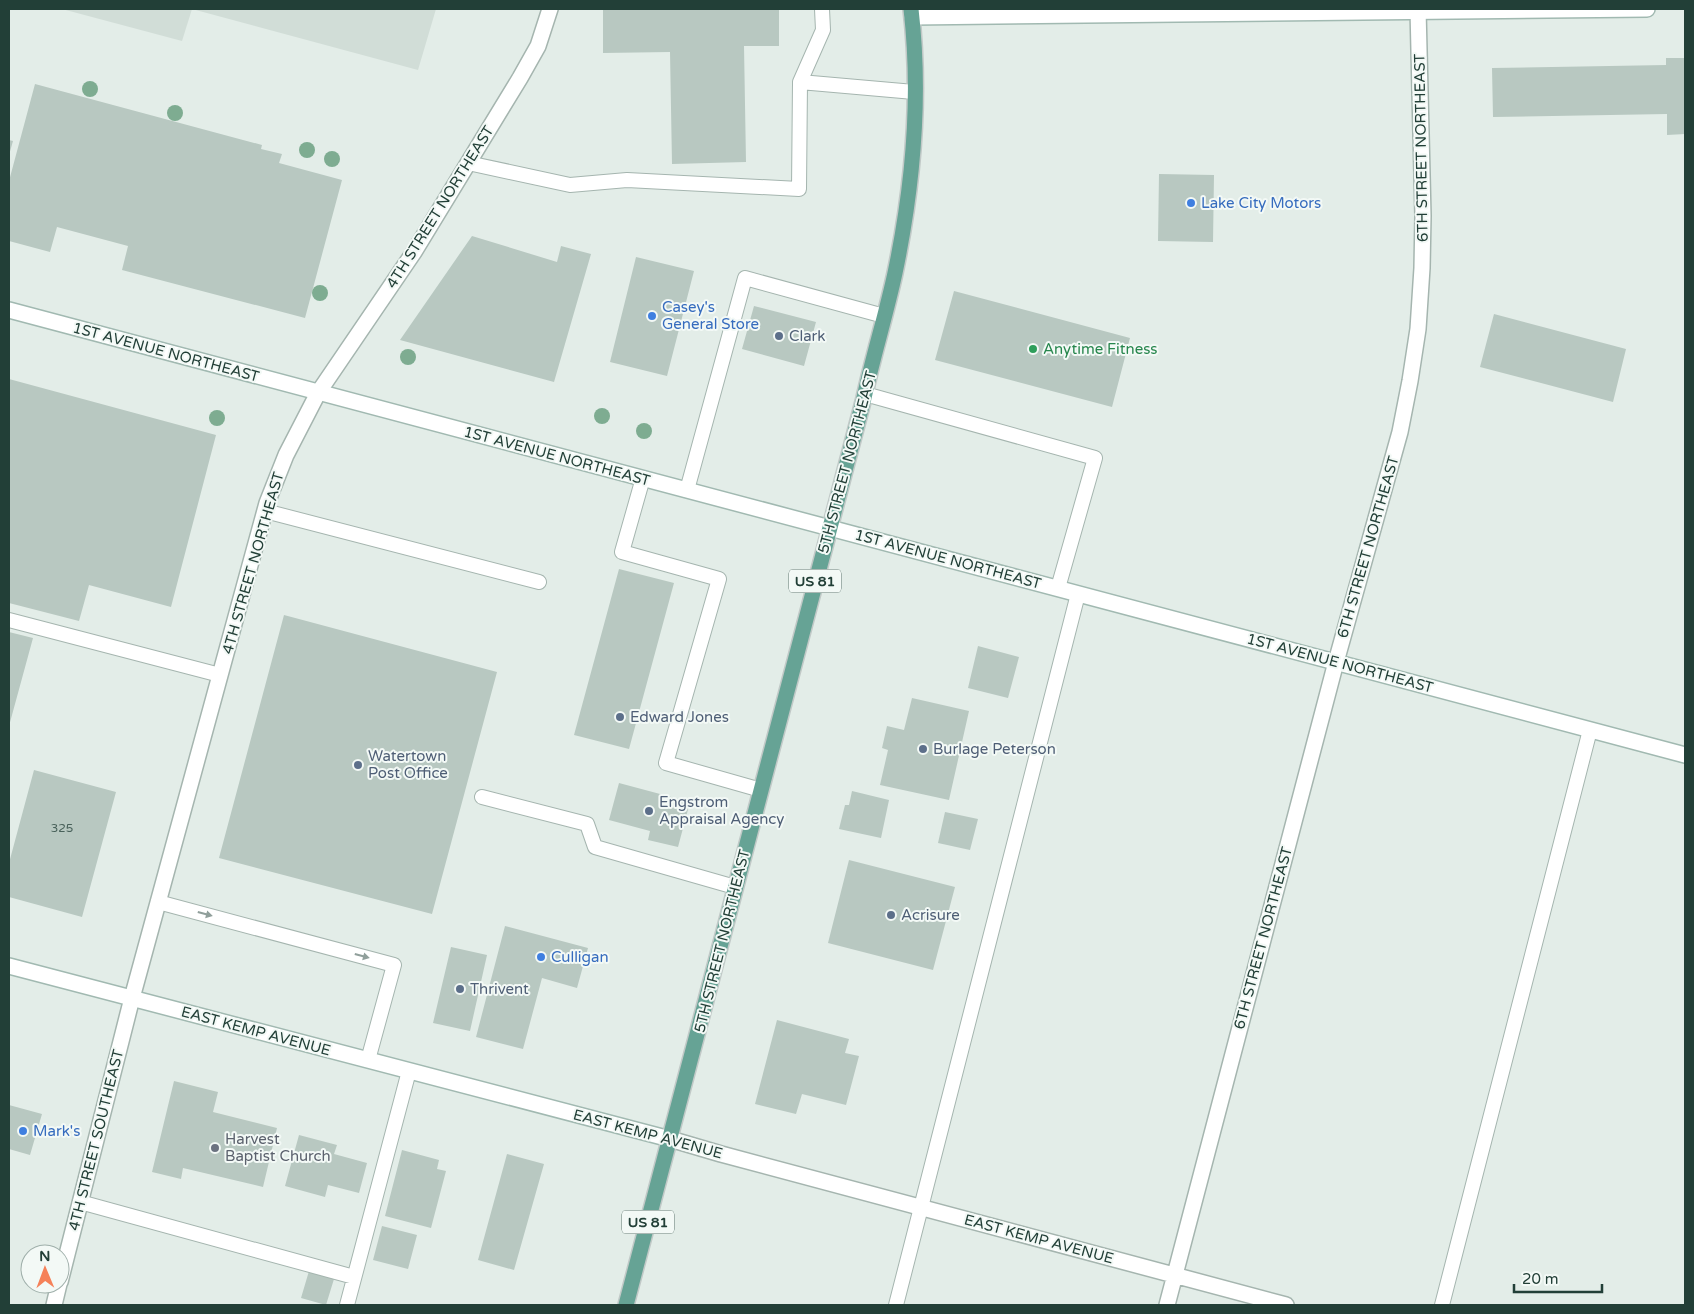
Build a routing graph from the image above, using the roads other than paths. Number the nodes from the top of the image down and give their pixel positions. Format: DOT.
graph roads {
  1 [pos="550,9"];
  2 [pos="822,9"];
  3 [pos="1646,9"];
  4 [pos="1418,10"];
  5 [pos="1198,11"];
  6 [pos="1102,12"];
  7 [pos="911,13"];
  8 [pos="800,82"];
  9 [pos="914,92"];
  10 [pos="468,163"];
  11 [pos="9,310"];
  12 [pos="884,316"];
  13 [pos="318,393"];
  14 [pos="865,394"];
  15 [pos="643,478"];
  16 [pos="687,490"];
  17 [pos="265,511"];
  18 [pos="829,528"];
  19 [pos="539,582"];
  20 [pos="1058,588"];
  21 [pos="1078,594"];
  22 [pos="9,620"];
  23 [pos="1336,662"];
  24 [pos="220,675"];
  25 [pos="1590,730"];
  26 [pos="1685,755"];
  27 [pos="761,790"];
  28 [pos="482,797"];
  29 [pos="735,887"];
  30 [pos="158,902"];
  31 [pos="9,966"];
  32 [pos="132,998"];
  33 [pos="368,1060"];
  34 [pos="408,1071"];
  35 [pos="670,1139"];
  36 [pos="80,1202"];
  37 [pos="922,1207"];
  38 [pos="70,1244"];
  39 [pos="1175,1276"];
  40 [pos="354,1277"];
  41 [pos="347,1305"];
  42 [pos="626,1305"];
  43 [pos="896,1305"];
  44 [pos="1167,1305"];
  45 [pos="1286,1305"];
  46 [pos="1442,1305"];
  1 -- 10 [label="street, 4TH STREET NORTHEAST"];
  2 -- 8 [label="lane"];
  3 -- 4 [label="street"];
  4 -- 5 [label="street"];
  4 -- 23 [label="street, 6TH STREET NORTHEAST"];
  5 -- 6 [label="street"];
  6 -- 7 [label="street"];
  7 -- 9 [label="main road, 5TH STREET NORTHEAST / US 81"];
  8 -- 9 [label="lane"];
  8 -- 10 [label="lane"];
  9 -- 12 [label="main road, 5TH STREET NORTHEAST / US 81"];
  10 -- 13 [label="street, 4TH STREET NORTHEAST"];
  11 -- 13 [label="street, 1ST AVENUE NORTHEAST"];
  12 -- 14 [label="main road, 5TH STREET NORTHEAST / US 81"];
  12 -- 16 [label="lane"];
  13 -- 15 [label="street, 1ST AVENUE NORTHEAST"];
  13 -- 17 [label="street, 4TH STREET NORTHEAST"];
  14 -- 18 [label="main road, 5TH STREET NORTHEAST / US 81"];
  14 -- 20 [label="lane"];
  15 -- 16 [label="street, 1ST AVENUE NORTHEAST"];
  15 -- 27 [label="lane"];
  16 -- 18 [label="street, 1ST AVENUE NORTHEAST"];
  17 -- 19 [label="lane"];
  17 -- 24 [label="street, 4TH STREET NORTHEAST"];
  18 -- 20 [label="street, 1ST AVENUE NORTHEAST"];
  18 -- 27 [label="main road, 5TH STREET NORTHEAST / US 81"];
  20 -- 21 [label="street, 1ST AVENUE NORTHEAST"];
  21 -- 23 [label="street, 1ST AVENUE NORTHEAST"];
  21 -- 37 [label="lane"];
  22 -- 24 [label="lane"];
  23 -- 25 [label="street, 1ST AVENUE NORTHEAST"];
  23 -- 39 [label="street, 6TH STREET NORTHEAST"];
  24 -- 30 [label="street, 4TH STREET NORTHEAST"];
  25 -- 26 [label="street, 1ST AVENUE NORTHEAST"];
  25 -- 46 [label="lane"];
  27 -- 29 [label="main road, 5TH STREET NORTHEAST / US 81"];
  28 -- 29 [label="lane"];
  29 -- 35 [label="main road, 5TH STREET NORTHEAST / US 81"];
  30 -- 32 [label="street, 4TH STREET NORTHEAST"];
  30 -- 33 [label="lane, one-way"];
  31 -- 32 [label="street, EAST KEMP AVENUE"];
  32 -- 33 [label="street, EAST KEMP AVENUE"];
  32 -- 36 [label="street, 4TH STREET SOUTHEAST"];
  33 -- 34 [label="street, EAST KEMP AVENUE"];
  34 -- 35 [label="street, EAST KEMP AVENUE"];
  34 -- 40 [label="lane"];
  35 -- 37 [label="street, EAST KEMP AVENUE"];
  35 -- 42 [label="main road, US 81"];
  36 -- 38 [label="street, 4TH STREET SOUTHEAST"];
  36 -- 40 [label="lane"];
  37 -- 39 [label="street, EAST KEMP AVENUE"];
  37 -- 43 [label="lane"];
  39 -- 44 [label="street, 6TH STREET NORTHEAST"];
  39 -- 45 [label="street, EAST KEMP AVENUE"];
  40 -- 41 [label="lane"];
}
